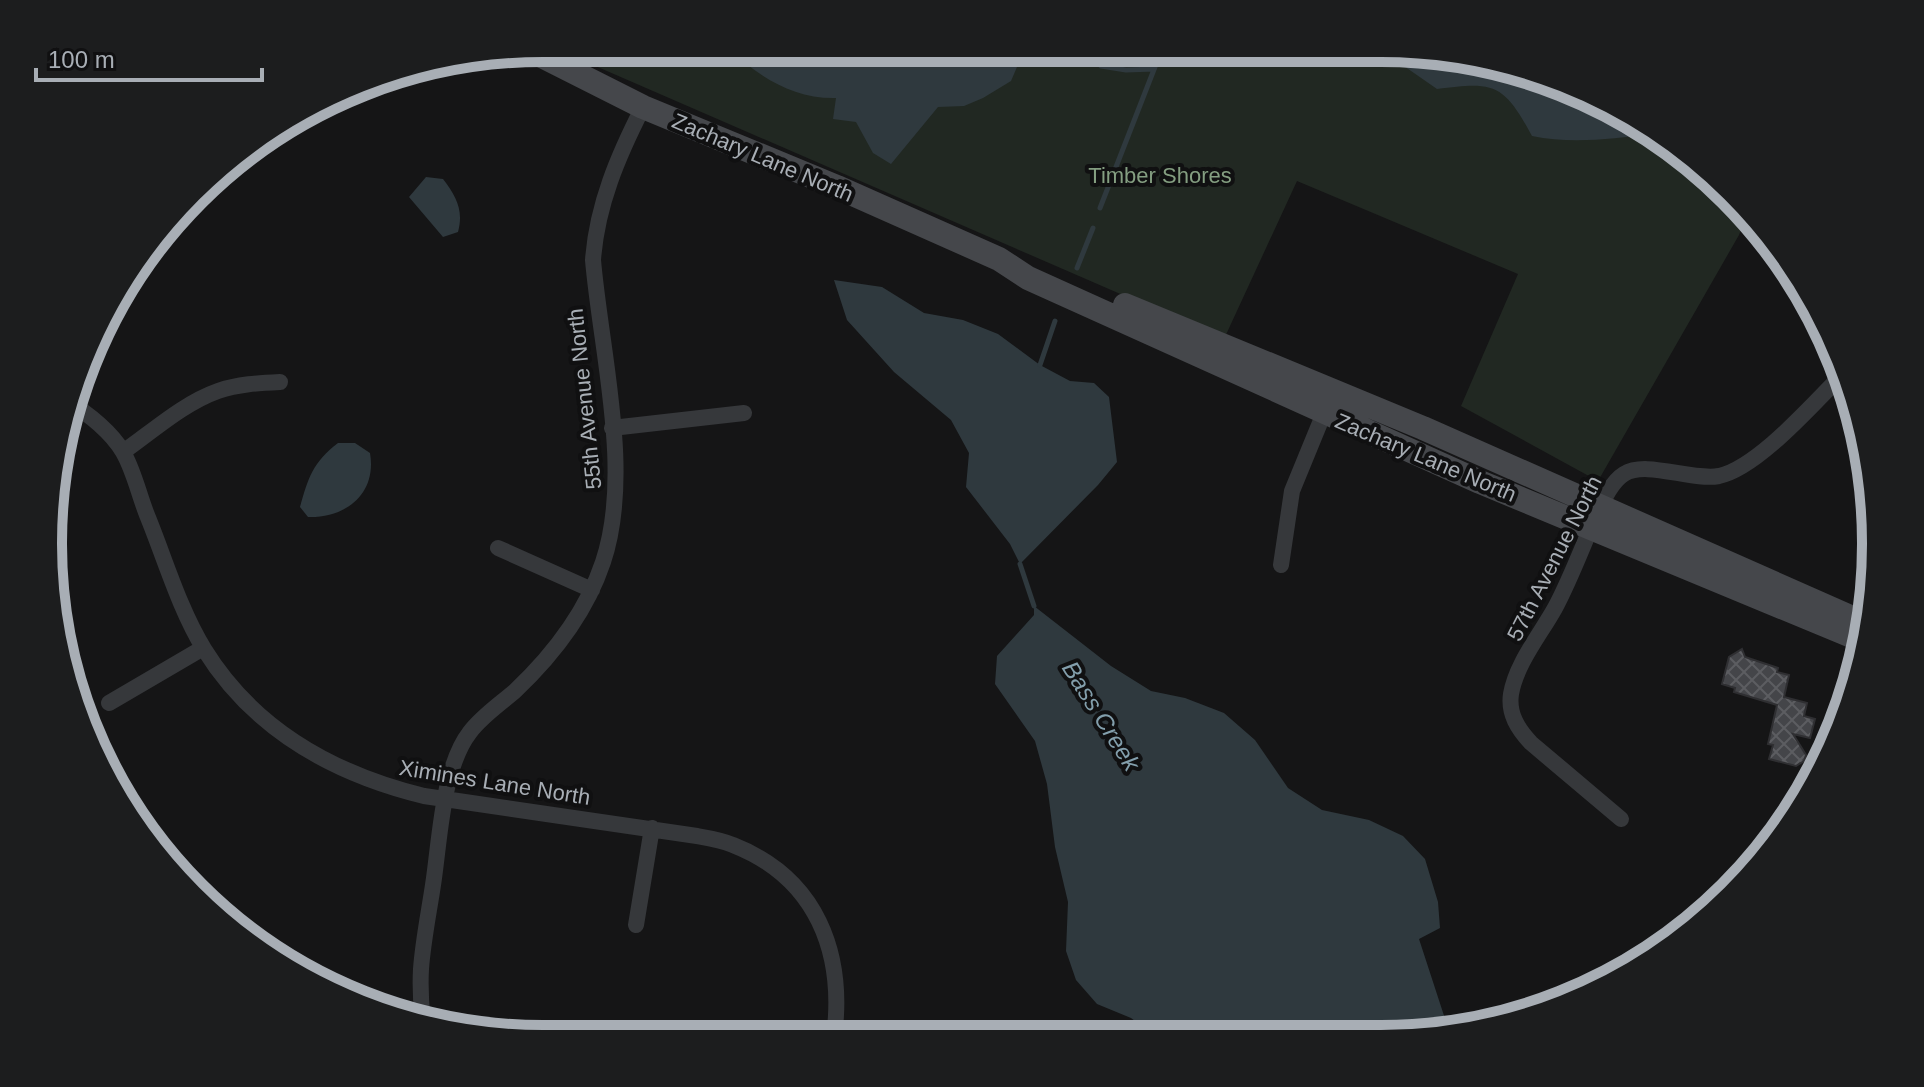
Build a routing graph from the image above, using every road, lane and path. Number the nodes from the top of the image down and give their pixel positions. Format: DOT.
graph roads {
  1 [pos="554,62"];
  2 [pos="643,107"];
  3 [pos="999,259"];
  4 [pos="280,382"];
  5 [pos="1834,383"];
  6 [pos="81,411"];
  7 [pos="744,413"];
  8 [pos="1324,413"];
  9 [pos="612,428"];
  10 [pos="123,452"];
  11 [pos="1596,517"];
  12 [pos="498,548"];
  13 [pos="1281,565"];
  14 [pos="592,590"];
  15 [pos="1855,623"];
  16 [pos="1855,626"];
  17 [pos="1830,628"];
  18 [pos="1851,645"];
  19 [pos="203,648"];
  20 [pos="109,703"];
  21 [pos="447,798"];
  22 [pos="1621,819"];
  23 [pos="652,828"];
  24 [pos="636,925"];
  25 [pos="421,1010"];
  26 [pos="836,1025"];
  1 -- 2 [label="street, Zachary Lane North"];
  2 -- 3 [label="street, Zachary Lane North"];
  2 -- 9 [label="street, 55th Avenue North"];
  3 -- 8 [label="street, Zachary Lane North"];
  3 -- 11 [label="street, Zachary Lane North"];
  4 -- 10 [label="street"];
  5 -- 11 [label="street, 57th Avenue North"];
  6 -- 10 [label="street, Ximines Lane North"];
  7 -- 9 [label="street"];
  8 -- 11 [label="street, Zachary Lane North"];
  8 -- 13 [label="street"];
  9 -- 14 [label="street, 55th Avenue North"];
  10 -- 19 [label="street, Ximines Lane North"];
  11 -- 15 [label="street, Zachary Lane North"];
  11 -- 17 [label="street, Zachary Lane North"];
  11 -- 22 [label="street, 57th Avenue North"];
  12 -- 14 [label="street"];
  14 -- 21 [label="street, 55th Avenue North"];
  16 -- 17 [label="street, Zachary Lane North"];
  17 -- 18 [label="street"];
  19 -- 20 [label="street"];
  19 -- 21 [label="street, Ximines Lane North"];
  21 -- 23 [label="street, Ximines Lane North"];
  21 -- 25 [label="street, 55th Avenue North"];
  23 -- 24 [label="street"];
  23 -- 26 [label="street, Ximines Lane North"];
}
